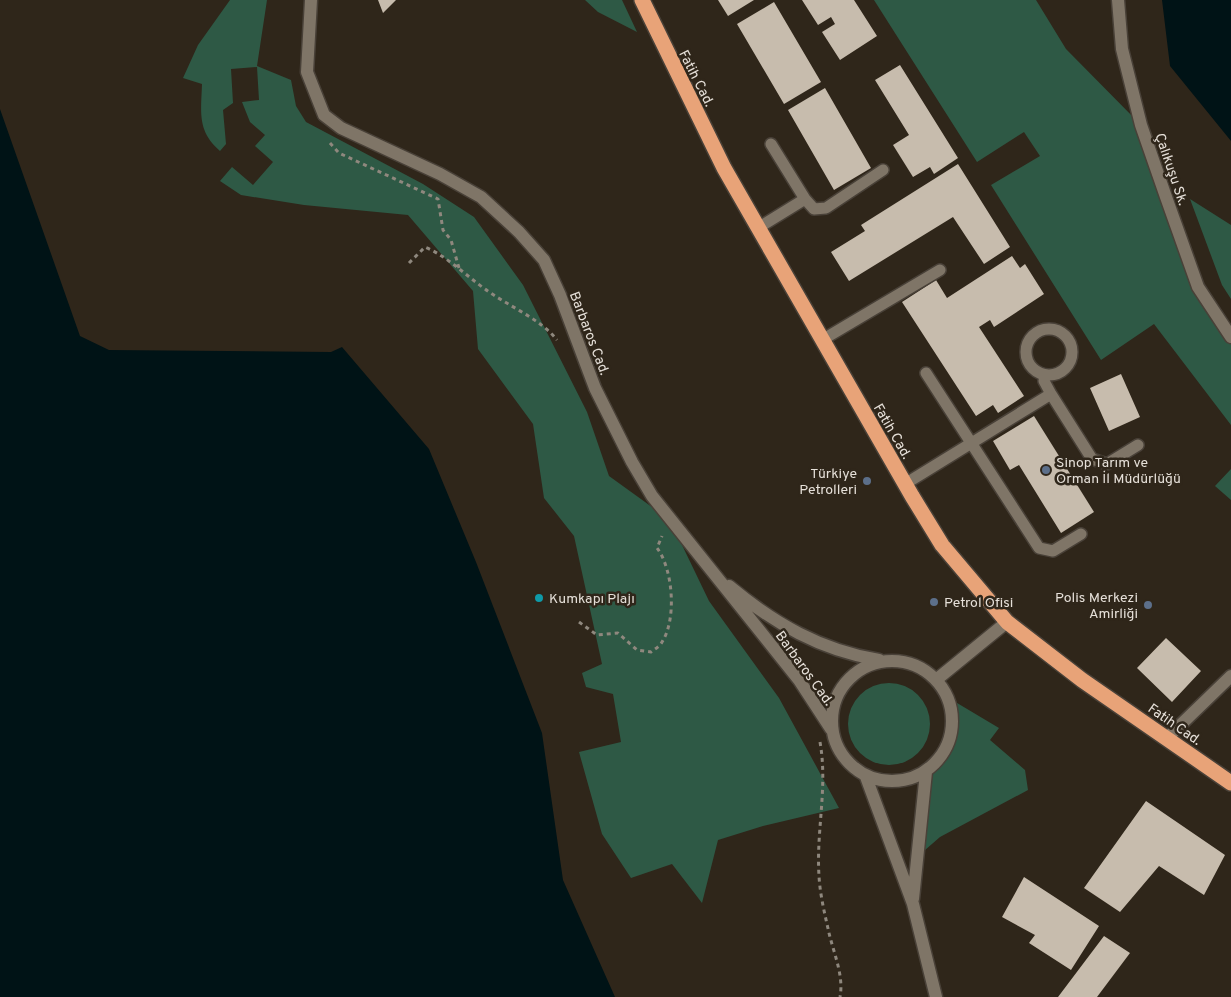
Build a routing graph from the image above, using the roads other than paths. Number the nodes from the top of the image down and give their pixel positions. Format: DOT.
graph roads {
  1 [pos="310,0"];
  2 [pos="642,0"];
  3 [pos="1118,0"];
  4 [pos="771,144"];
  5 [pos="883,170"];
  6 [pos="805,199"];
  7 [pos="758,228"];
  8 [pos="940,270"];
  9 [pos="1231,337"];
  10 [pos="822,340"];
  11 [pos="926,373"];
  12 [pos="1045,375"];
  13 [pos="1051,394"];
  14 [pos="971,443"];
  15 [pos="1138,445"];
  16 [pos="905,484"];
  17 [pos="1081,534"];
  18 [pos="706,566"];
  19 [pos="1007,622"];
  20 [pos="884,661"];
  21 [pos="1231,676"];
  22 [pos="936,680"];
  23 [pos="831,729"];
  24 [pos="1167,738"];
  25 [pos="926,772"];
  26 [pos="866,776"];
  27 [pos="1231,783"];
  28 [pos="913,904"];
  29 [pos="936,997"];
  1 -- 18 [label="main road, Barbaros Cad."];
  2 -- 7 [label="highway, Fatih Cad."];
  3 -- 9 [label="main road, Çalıkuşu Sk."];
  4 -- 6 [label="lane"];
  5 -- 6 [label="lane"];
  6 -- 7 [label="lane"];
  7 -- 10 [label="highway, Fatih Cad."];
  8 -- 10 [label="lane"];
  10 -- 16 [label="highway, Fatih Cad."];
  11 -- 14 [label="lane"];
  12 -- 12 [label="lane"];
  12 -- 13 [label="lane"];
  13 -- 14 [label="lane"];
  13 -- 15 [label="lane"];
  14 -- 16 [label="lane"];
  14 -- 17 [label="lane"];
  16 -- 19 [label="highway, Fatih Cad."];
  18 -- 20 [label="main road"];
  18 -- 23 [label="main road, Barbaros Cad."];
  19 -- 22 [label="main road"];
  19 -- 24 [label="highway, Fatih Cad."];
  20 -- 22 [label="main road"];
  20 -- 23 [label="main road"];
  21 -- 24 [label="main road"];
  22 -- 25 [label="main road"];
  23 -- 26 [label="main road"];
  24 -- 27 [label="highway, Fatih Cad."];
  25 -- 26 [label="main road"];
  25 -- 28 [label="main road"];
  26 -- 28 [label="main road"];
  28 -- 29 [label="main road"];
}
